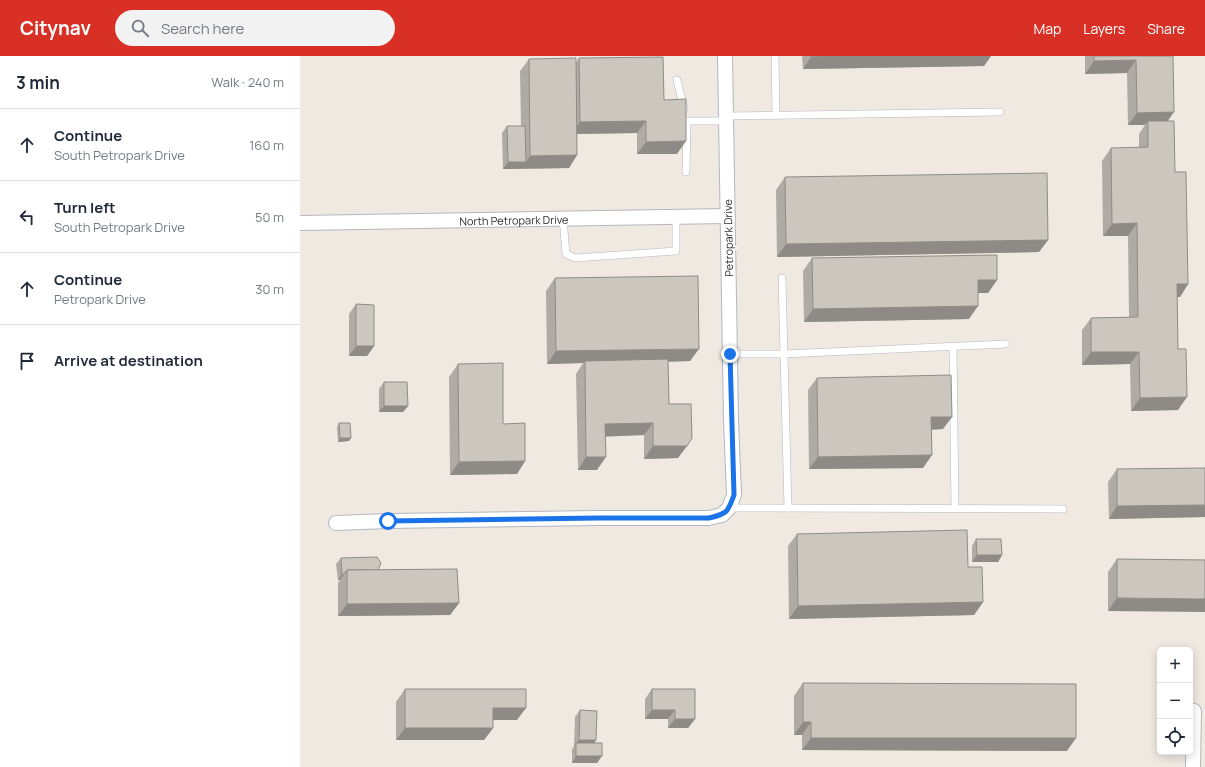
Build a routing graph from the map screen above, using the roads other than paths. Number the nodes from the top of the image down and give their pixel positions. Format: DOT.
graph roads {
  1 [pos="725,56"];
  2 [pos="775,56"];
  3 [pos="677,80"];
  4 [pos="1000,112"];
  5 [pos="776,115"];
  6 [pos="726,118"];
  7 [pos="687,121"];
  8 [pos="686,172"];
  9 [pos="728,216"];
  10 [pos="676,217"];
  11 [pos="563,218"];
  12 [pos="300,223"];
  13 [pos="782,278"];
  14 [pos="1006,344"];
  15 [pos="953,346"];
  16 [pos="730,354"];
  17 [pos="784,354"];
  18 [pos="729,508"];
  19 [pos="788,508"];
  20 [pos="955,509"];
  21 [pos="1063,509"];
  22 [pos="336,523"];
  23 [pos="1194,711"];
  24 [pos="1194,767"];
  1 -- 6 [label="street, Petropark Drive"];
  2 -- 5 [label="lane"];
  3 -- 7 [label="lane"];
  4 -- 5 [label="lane"];
  5 -- 6 [label="lane"];
  6 -- 7 [label="lane"];
  6 -- 9 [label="street, Petropark Drive"];
  7 -- 8 [label="lane"];
  9 -- 10 [label="street, North Petropark Drive"];
  9 -- 16 [label="street, Petropark Drive"];
  10 -- 11 [label="street, North Petropark Drive"];
  10 -- 11 [label="lane"];
  11 -- 12 [label="street, North Petropark Drive"];
  13 -- 17 [label="lane"];
  14 -- 15 [label="lane"];
  15 -- 17 [label="lane"];
  15 -- 20 [label="lane"];
  16 -- 17 [label="lane"];
  16 -- 18 [label="street, Petropark Drive"];
  17 -- 19 [label="lane"];
  18 -- 19 [label="lane"];
  18 -- 22 [label="street"];
  19 -- 20 [label="lane"];
  20 -- 21 [label="lane"];
  23 -- 24 [label="street"];
}
